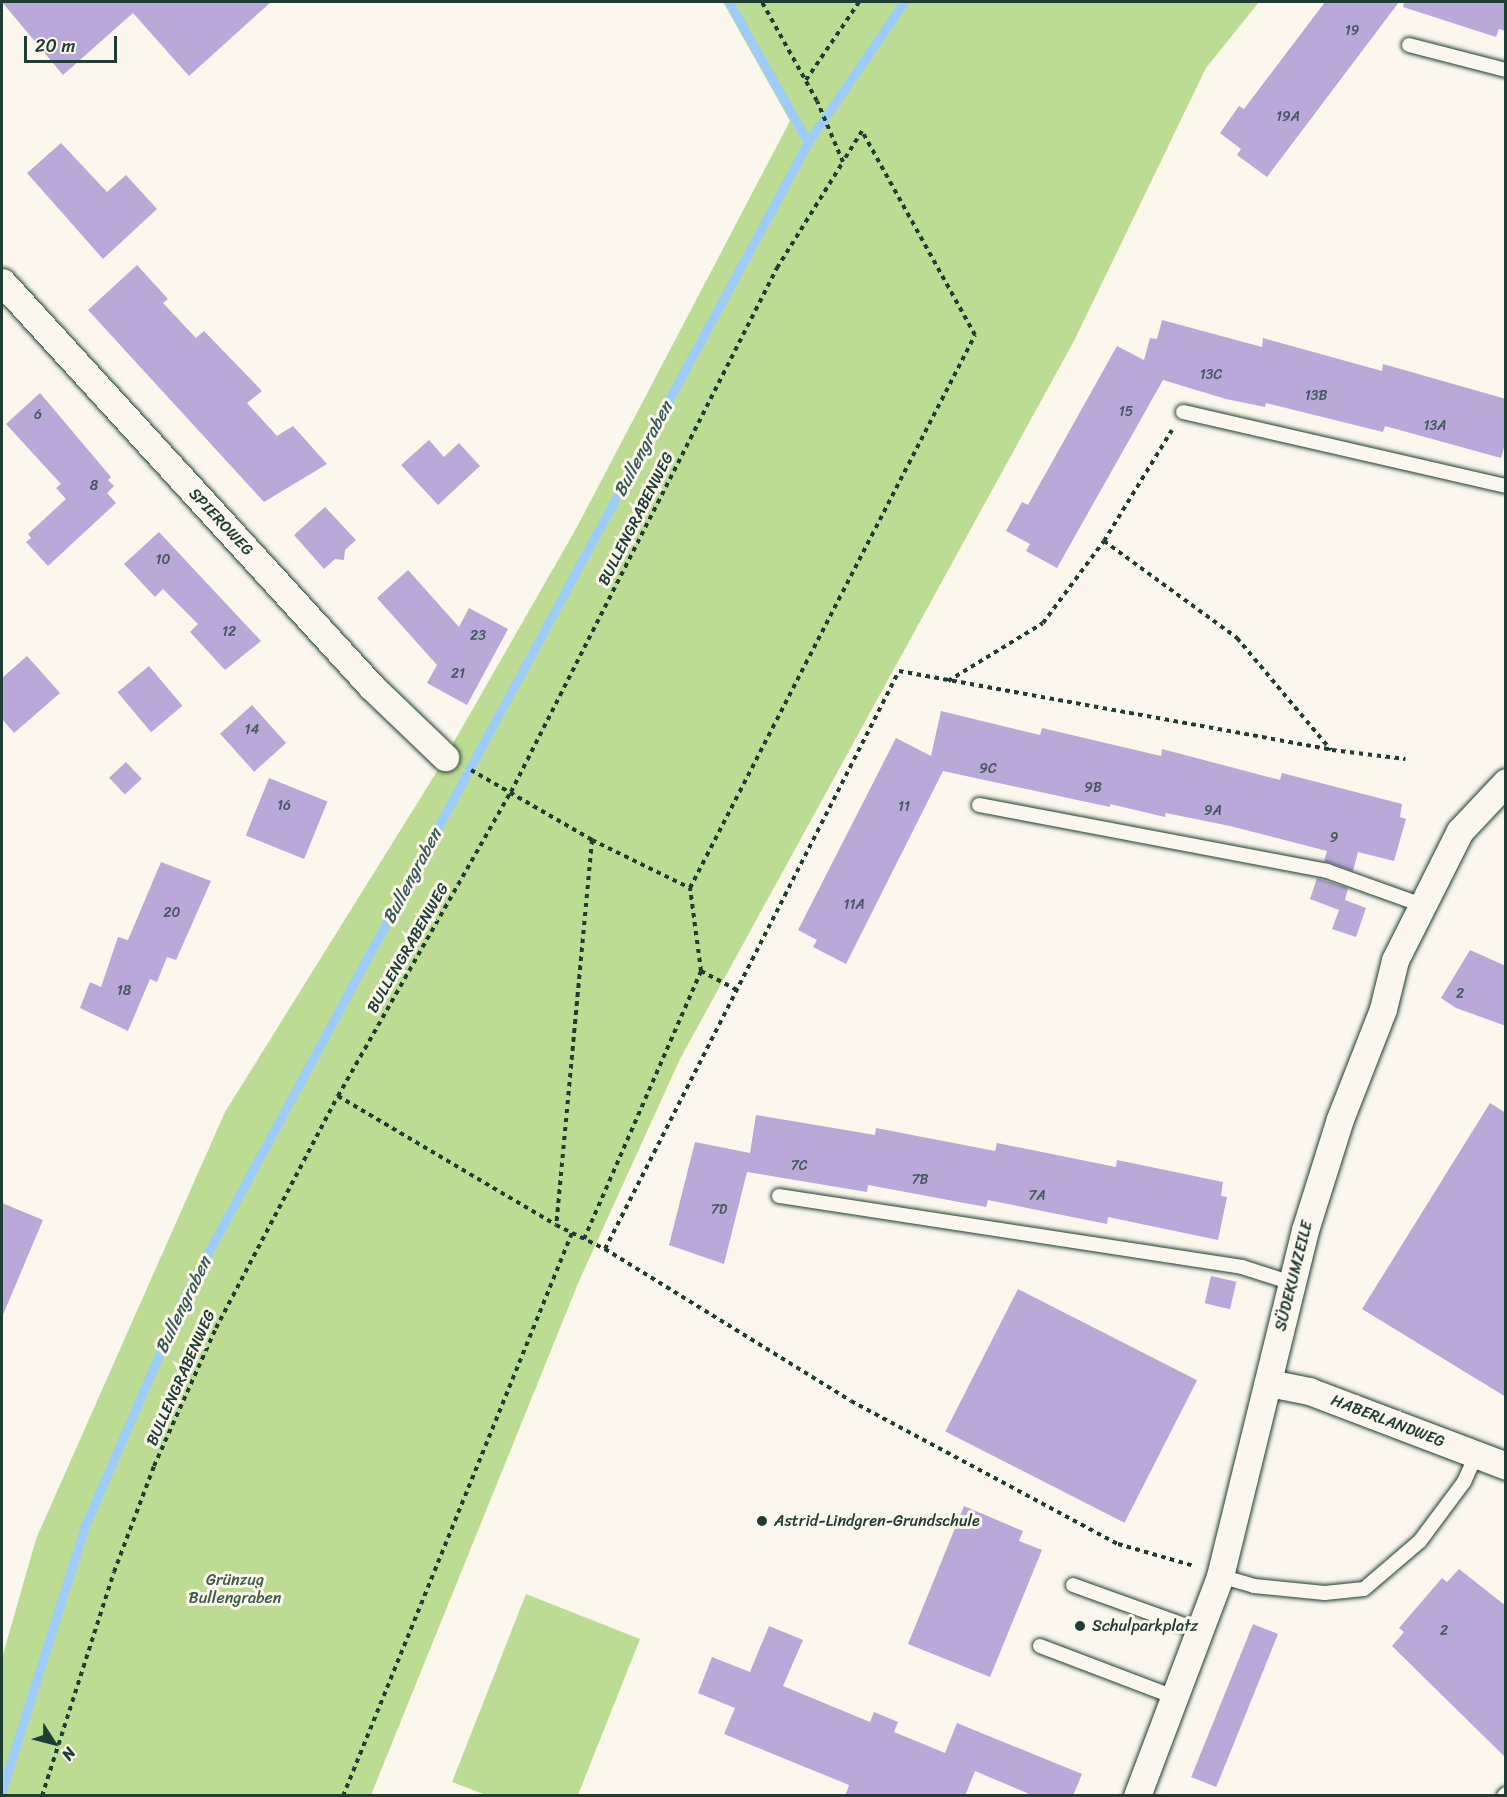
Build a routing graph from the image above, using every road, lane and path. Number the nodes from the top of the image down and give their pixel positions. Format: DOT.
graph roads {
  1 [pos="762,2"];
  2 [pos="859,2"];
  3 [pos="1409,45"];
  4 [pos="1506,70"];
  5 [pos="806,80"];
  6 [pos="843,162"];
  7 [pos="2,282"];
  8 [pos="1183,412"];
  9 [pos="1506,486"];
  10 [pos="1104,541"];
  11 [pos="948,682"];
  12 [pos="1332,750"];
  13 [pos="446,757"];
  14 [pos="1406,759"];
  15 [pos="1506,782"];
  16 [pos="511,792"];
  17 [pos="979,805"];
  18 [pos="592,840"];
  19 [pos="690,888"];
  20 [pos="1422,905"];
  21 [pos="701,971"];
  22 [pos="737,990"];
  23 [pos="338,1096"];
  24 [pos="779,1196"];
  25 [pos="556,1225"];
  26 [pos="572,1233"];
  27 [pos="584,1239"];
  28 [pos="605,1249"];
  29 [pos="1292,1283"];
  30 [pos="1269,1383"];
  31 [pos="1476,1455"];
  32 [pos="1506,1466"];
  33 [pos="1220,1575"];
  34 [pos="1073,1585"];
  35 [pos="1201,1631"];
  36 [pos="1040,1646"];
  37 [pos="1177,1698"];
  38 [pos="42,1796"];
  39 [pos="343,1796"];
  40 [pos="1137,1796"];
  1 -- 5 [label="path"];
  2 -- 5 [label="path"];
  3 -- 4 [label="lane"];
  5 -- 6 [label="path"];
  6 -- 16 [label="path, BULLENGRABENWEG"];
  6 -- 19 [label="path, BULLENGRABENWEG"];
  7 -- 13 [label="street, SPIEROWEG"];
  8 -- 9 [label="lane"];
  8 -- 10 [label="path"];
  10 -- 11 [label="path"];
  10 -- 12 [label="path"];
  11 -- 12 [label="path"];
  11 -- 22 [label="path"];
  12 -- 14 [label="path"];
  13 -- 16 [label="path"];
  15 -- 20 [label="street, SÜDEKUMZEILE"];
  16 -- 18 [label="path"];
  16 -- 23 [label="path, BULLENGRABENWEG"];
  17 -- 20 [label="lane"];
  18 -- 19 [label="path"];
  18 -- 25 [label="path"];
  19 -- 21 [label="path"];
  20 -- 29 [label="street, SÜDEKUMZEILE"];
  21 -- 22 [label="path"];
  21 -- 27 [label="path"];
  22 -- 28 [label="path"];
  23 -- 25 [label="path"];
  23 -- 38 [label="path, BULLENGRABENWEG"];
  24 -- 29 [label="lane"];
  25 -- 26 [label="path"];
  26 -- 27 [label="path"];
  26 -- 39 [label="path"];
  27 -- 28 [label="path"];
  28 -- 33 [label="path"];
  29 -- 30 [label="street, SÜDEKUMZEILE"];
  30 -- 31 [label="street, HABERLANDWEG"];
  30 -- 33 [label="street, SÜDEKUMZEILE"];
  31 -- 32 [label="street, HABERLANDWEG"];
  31 -- 33 [label="lane"];
  33 -- 35 [label="street, SÜDEKUMZEILE"];
  34 -- 35 [label="lane"];
  35 -- 37 [label="street, SÜDEKUMZEILE"];
  36 -- 37 [label="lane"];
  37 -- 40 [label="street, SÜDEKUMZEILE"];
}
